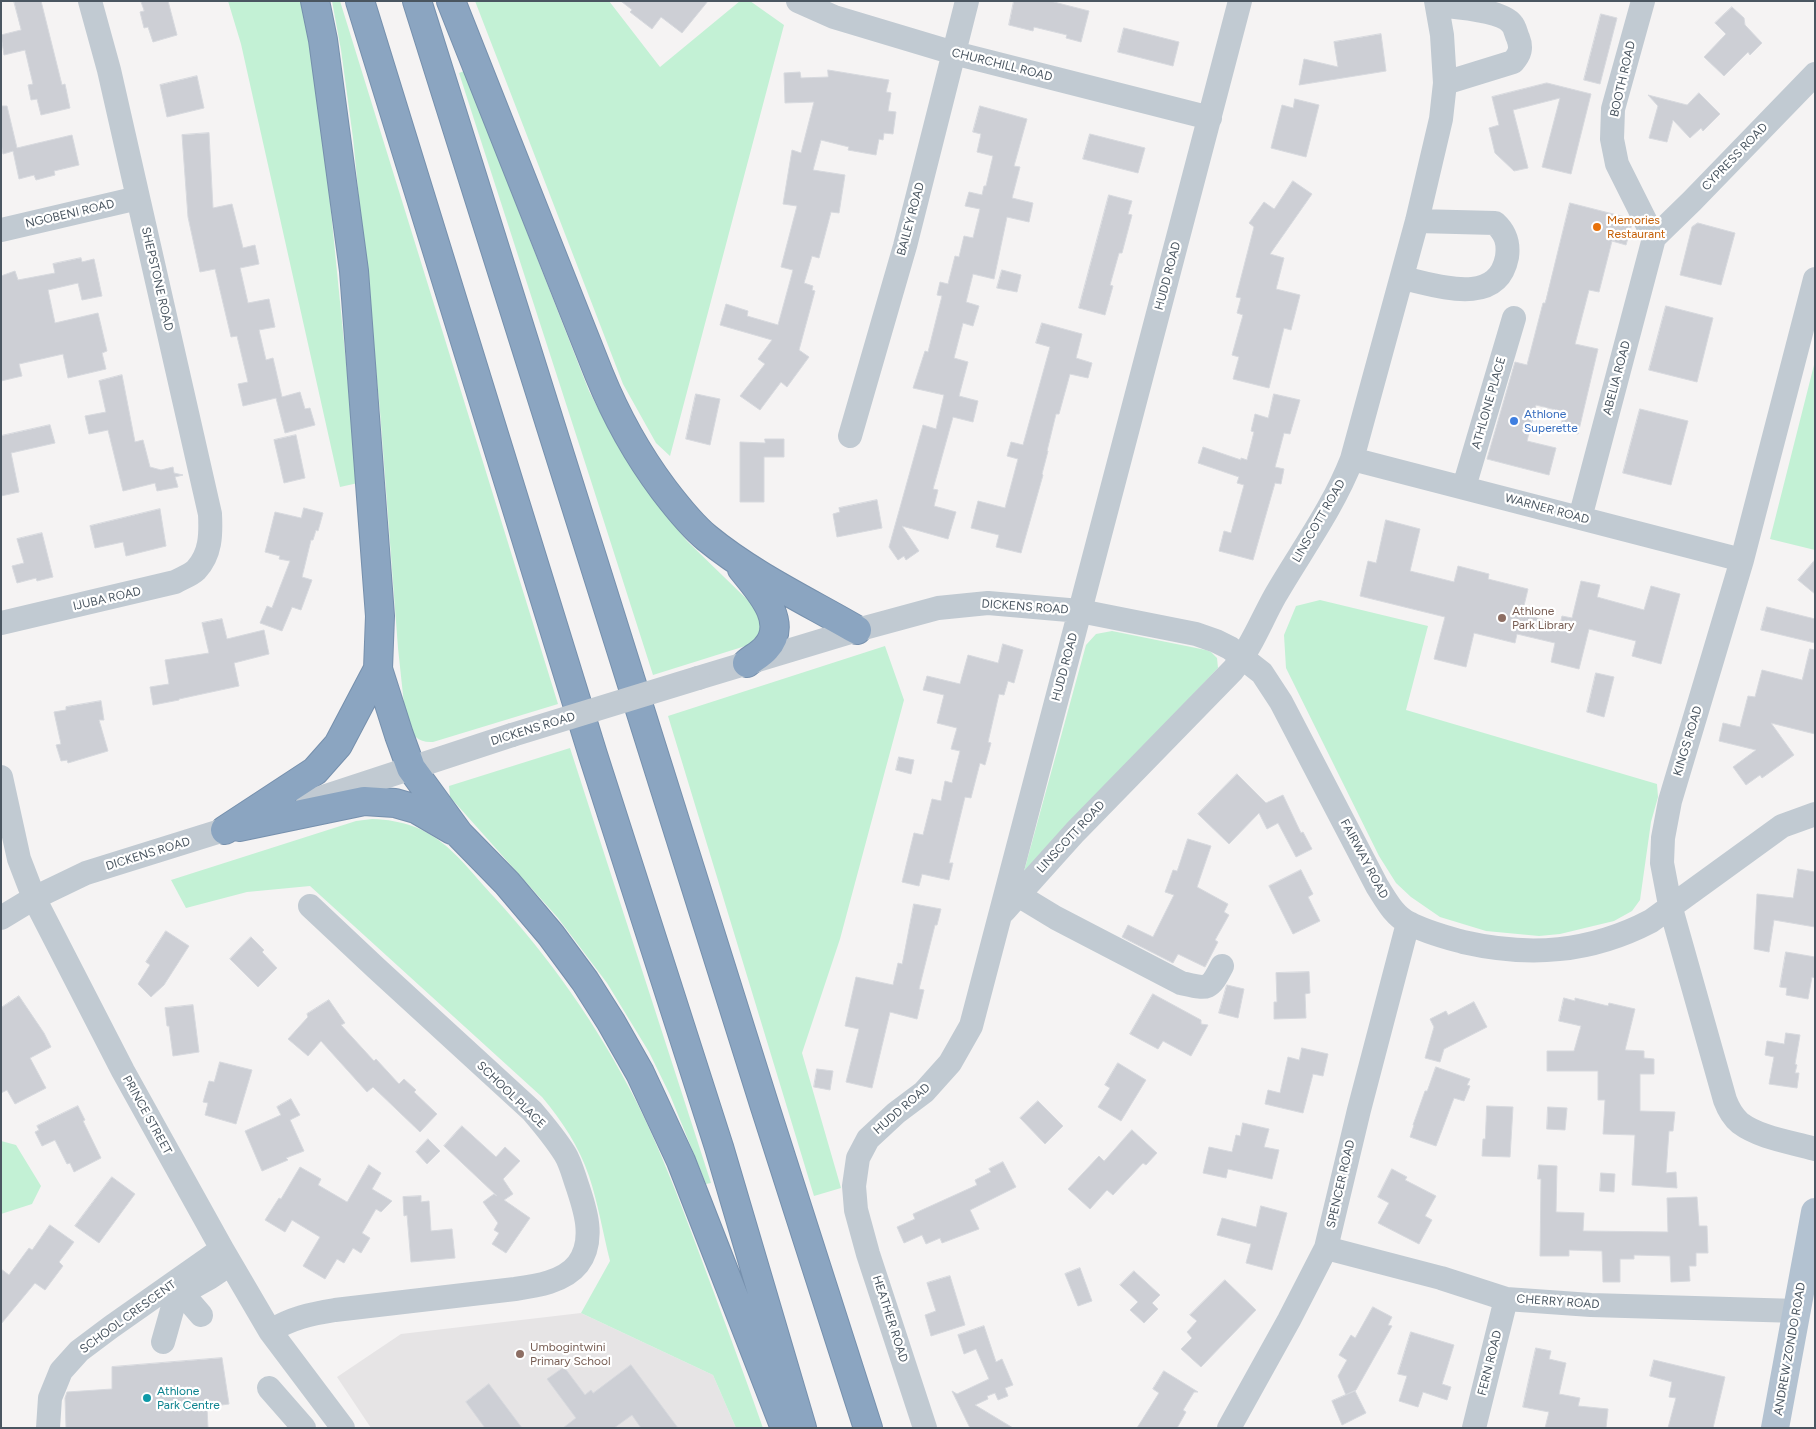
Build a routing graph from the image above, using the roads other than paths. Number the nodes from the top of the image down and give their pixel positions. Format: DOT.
graph roads {
  1 [pos="90,1"];
  2 [pos="315,1"];
  3 [pos="360,1"];
  4 [pos="417,1"];
  5 [pos="451,1"];
  6 [pos="798,1"];
  7 [pos="967,1"];
  8 [pos="1240,1"];
  9 [pos="1643,1"];
  10 [pos="1437,3"];
  11 [pos="954,53"];
  12 [pos="1815,74"];
  13 [pos="1444,83"];
  14 [pos="1210,118"];
  15 [pos="138,198"];
  16 [pos="1417,220"];
  17 [pos="1,230"];
  18 [pos="1654,238"];
  19 [pos="1402,278"];
  20 [pos="1815,279"];
  21 [pos="1514,318"];
  22 [pos="850,436"];
  23 [pos="1352,459"];
  24 [pos="1464,487"];
  25 [pos="1580,518"];
  26 [pos="205,558"];
  27 [pos="735,560"];
  28 [pos="1742,560"];
  29 [pos="1080,611"];
  30 [pos="1,623"];
  31 [pos="857,630"];
  32 [pos="1243,658"];
  33 [pos="747,663"];
  34 [pos="378,669"];
  35 [pos="411,768"];
  36 [pos="1,777"];
  37 [pos="1815,814"];
  38 [pos="226,830"];
  39 [pos="459,834"];
  40 [pos="1018,895"];
  41 [pos="34,898"];
  42 [pos="1670,905"];
  43 [pos="310,906"];
  44 [pos="1000,915"];
  45 [pos="1,918"];
  46 [pos="1408,923"];
  47 [pos="1222,966"];
  48 [pos="1815,1149"];
  49 [pos="856,1210"];
  50 [pos="1815,1212"];
  51 [pos="1326,1248"];
  52 [pos="226,1256"];
  53 [pos="182,1293"];
  54 [pos="1506,1299"];
  55 [pos="1798,1311"];
  56 [pos="201,1315"];
  57 [pos="270,1331"];
  58 [pos="163,1342"];
  59 [pos="269,1388"];
  60 [pos="290,1421"];
  61 [pos="48,1428"];
  62 [pos="343,1428"];
  63 [pos="785,1428"];
  64 [pos="802,1428"];
  65 [pos="868,1428"];
  66 [pos="925,1428"];
  67 [pos="1229,1428"];
  68 [pos="1474,1428"];
  69 [pos="1775,1428"];
  1 -- 15 [label="street, SHEPSTONE ROAD"];
  2 -- 34 [label="highway"];
  3 -- 64 [label="highway"];
  4 -- 65 [label="highway"];
  5 -- 27 [label="highway"];
  6 -- 11 [label="street, CHURCHILL ROAD"];
  7 -- 11 [label="street, BAILEY ROAD"];
  8 -- 14 [label="street, HUDD ROAD"];
  9 -- 18 [label="street, BOOTH ROAD"];
  10 -- 13 [label="street, LINSCOTT ROAD"];
  10 -- 13 [label="street"];
  11 -- 14 [label="street, CHURCHILL ROAD"];
  11 -- 22 [label="street, BAILEY ROAD"];
  12 -- 18 [label="street, CYPRESS ROAD"];
  13 -- 16 [label="street, LINSCOTT ROAD"];
  14 -- 29 [label="street, HUDD ROAD"];
  15 -- 17 [label="street, NGOBENI ROAD"];
  15 -- 26 [label="street, SHEPSTONE ROAD"];
  16 -- 19 [label="street, LINSCOTT ROAD"];
  16 -- 19 [label="street"];
  18 -- 25 [label="street, ABELIA ROAD"];
  19 -- 23 [label="street, LINSCOTT ROAD"];
  20 -- 28 [label="street, KINGS ROAD"];
  21 -- 24 [label="street, ATHLONE PLACE"];
  23 -- 24 [label="street, WARNER ROAD"];
  23 -- 32 [label="street, LINSCOTT ROAD"];
  24 -- 25 [label="street, WARNER ROAD"];
  25 -- 28 [label="street, WARNER ROAD"];
  26 -- 30 [label="street, IJUBA ROAD"];
  27 -- 31 [label="highway"];
  27 -- 33 [label="highway"];
  28 -- 42 [label="street, KINGS ROAD"];
  29 -- 31 [label="street, DICKENS ROAD"];
  29 -- 32 [label="street, FAIRWAY ROAD"];
  29 -- 44 [label="street, HUDD ROAD"];
  31 -- 33 [label="street, DICKENS ROAD"];
  32 -- 40 [label="street, LINSCOTT ROAD"];
  32 -- 46 [label="street, FAIRWAY ROAD"];
  33 -- 35 [label="street, DICKENS ROAD, bridge"];
  34 -- 35 [label="highway"];
  34 -- 38 [label="highway"];
  35 -- 38 [label="street, DICKENS ROAD"];
  35 -- 39 [label="highway"];
  36 -- 41 [label="street, PRINCE STREET"];
  37 -- 42 [label="street, FAIRWAY ROAD"];
  38 -- 39 [label="highway"];
  38 -- 41 [label="street, DICKENS ROAD"];
  39 -- 63 [label="highway"];
  40 -- 44 [label="street, LINSCOTT ROAD"];
  40 -- 47 [label="street"];
  41 -- 45 [label="street, DICKENS ROAD"];
  41 -- 52 [label="street, PRINCE STREET"];
  42 -- 46 [label="street, FAIRWAY ROAD"];
  42 -- 48 [label="street, KINGS ROAD"];
  43 -- 57 [label="street, SCHOOL PLACE"];
  44 -- 49 [label="street, HUDD ROAD"];
  46 -- 51 [label="street, SPENCER ROAD"];
  49 -- 66 [label="street, HEATHER ROAD"];
  50 -- 55 [label="main road, ANDREW ZONDO ROAD"];
  51 -- 54 [label="street, CHERRY ROAD"];
  51 -- 67 [label="street, SPENCER ROAD"];
  52 -- 53 [label="street"];
  52 -- 57 [label="street, PRINCE STREET"];
  52 -- 61 [label="street, SCHOOL CRESCENT"];
  53 -- 56 [label="street"];
  53 -- 58 [label="street"];
  54 -- 55 [label="street, CHERRY ROAD"];
  54 -- 68 [label="street, FERN ROAD"];
  55 -- 69 [label="main road, ANDREW ZONDO ROAD"];
  57 -- 62 [label="street, PRINCE STREET"];
  59 -- 60 [label="street"];
}
